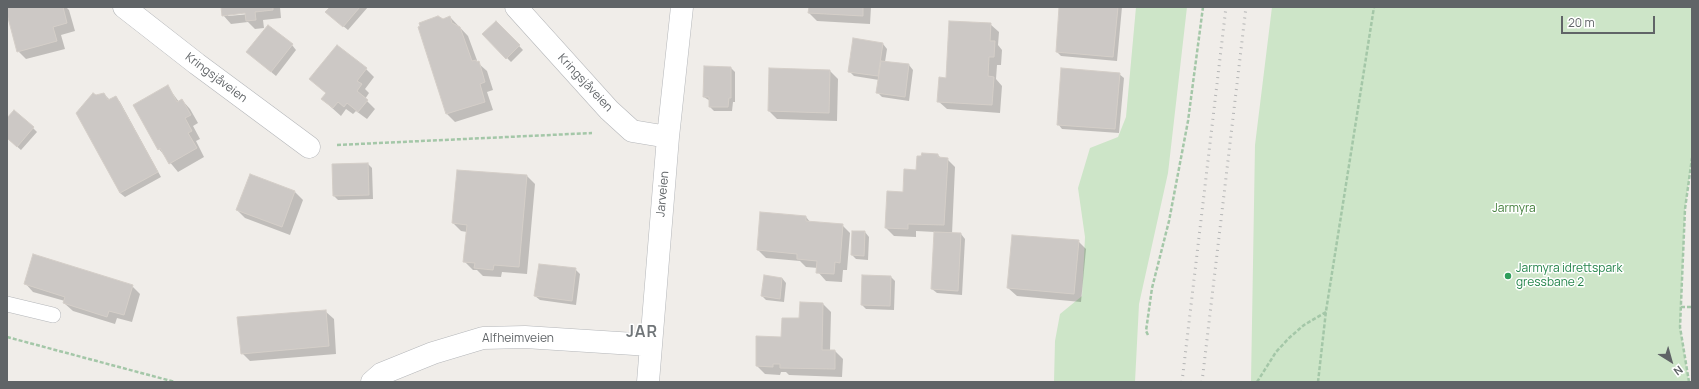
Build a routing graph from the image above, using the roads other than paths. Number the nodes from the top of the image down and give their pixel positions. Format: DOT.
graph roads {
  1 [pos="124,7"];
  2 [pos="516,7"];
  3 [pos="682,7"];
  4 [pos="668,138"];
  5 [pos="309,147"];
  6 [pos="7,304"];
  7 [pos="52,315"];
  8 [pos="650,345"];
  9 [pos="372,382"];
  10 [pos="648,382"];
  1 -- 5 [label="street, Kringsjåveien"];
  2 -- 4 [label="street, Kringsjåveien"];
  3 -- 4 [label="street, Jarveien"];
  4 -- 8 [label="street, Jarveien"];
  6 -- 7 [label="lane"];
  8 -- 9 [label="street, Alfheimveien"];
  8 -- 10 [label="street, Jarveien"];
}
